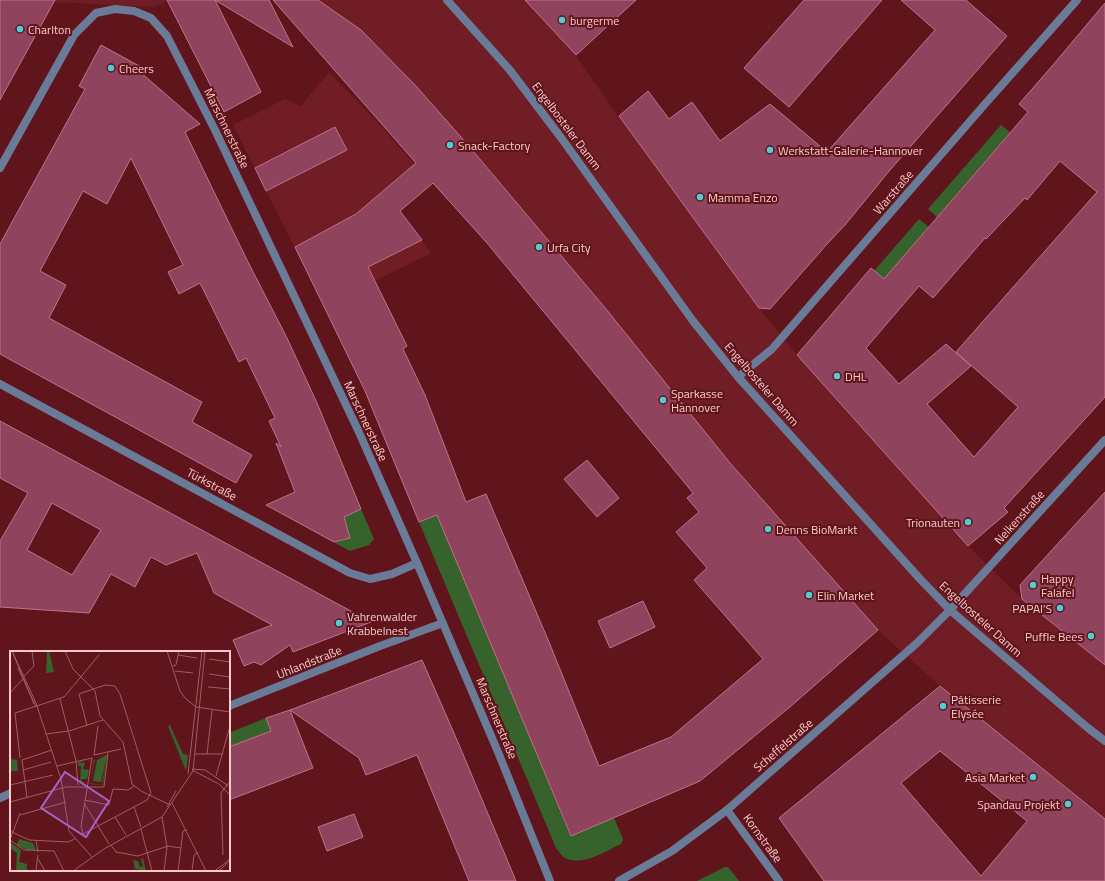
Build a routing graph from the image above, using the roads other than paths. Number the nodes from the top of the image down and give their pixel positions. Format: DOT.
graph roads {
  1 [pos="447,0"];
  2 [pos="1077,0"];
  3 [pos="0,168"];
  4 [pos="738,377"];
  5 [pos="0,384"];
  6 [pos="1105,440"];
  7 [pos="417,563"];
  8 [pos="950,610"];
  9 [pos="443,623"];
  10 [pos="230,706"];
  11 [pos="1105,741"];
  12 [pos="10,793"];
  13 [pos="0,798"];
  14 [pos="727,810"];
  15 [pos="550,881"];
  16 [pos="619,881"];
  17 [pos="779,881"];
  1 -- 4 [label="street, Engelbosteler Damm"];
  2 -- 4 [label="street, Warstraße"];
  3 -- 7 [label="street, Marschnerstraße"];
  4 -- 8 [label="street, Engelbosteler Damm"];
  5 -- 7 [label="street, Türkstraße"];
  6 -- 8 [label="street, Nelkenstraße"];
  7 -- 9 [label="street, Marschnerstraße"];
  8 -- 11 [label="street, Engelbosteler Damm"];
  8 -- 14 [label="street, Scheffelstraße"];
  9 -- 10 [label="street, Uhlandstraße"];
  9 -- 15 [label="street, Marschnerstraße"];
  12 -- 13 [label="street"];
  14 -- 16 [label="street, Scheffelstraße"];
  14 -- 17 [label="street, Kornstraße"];
}
